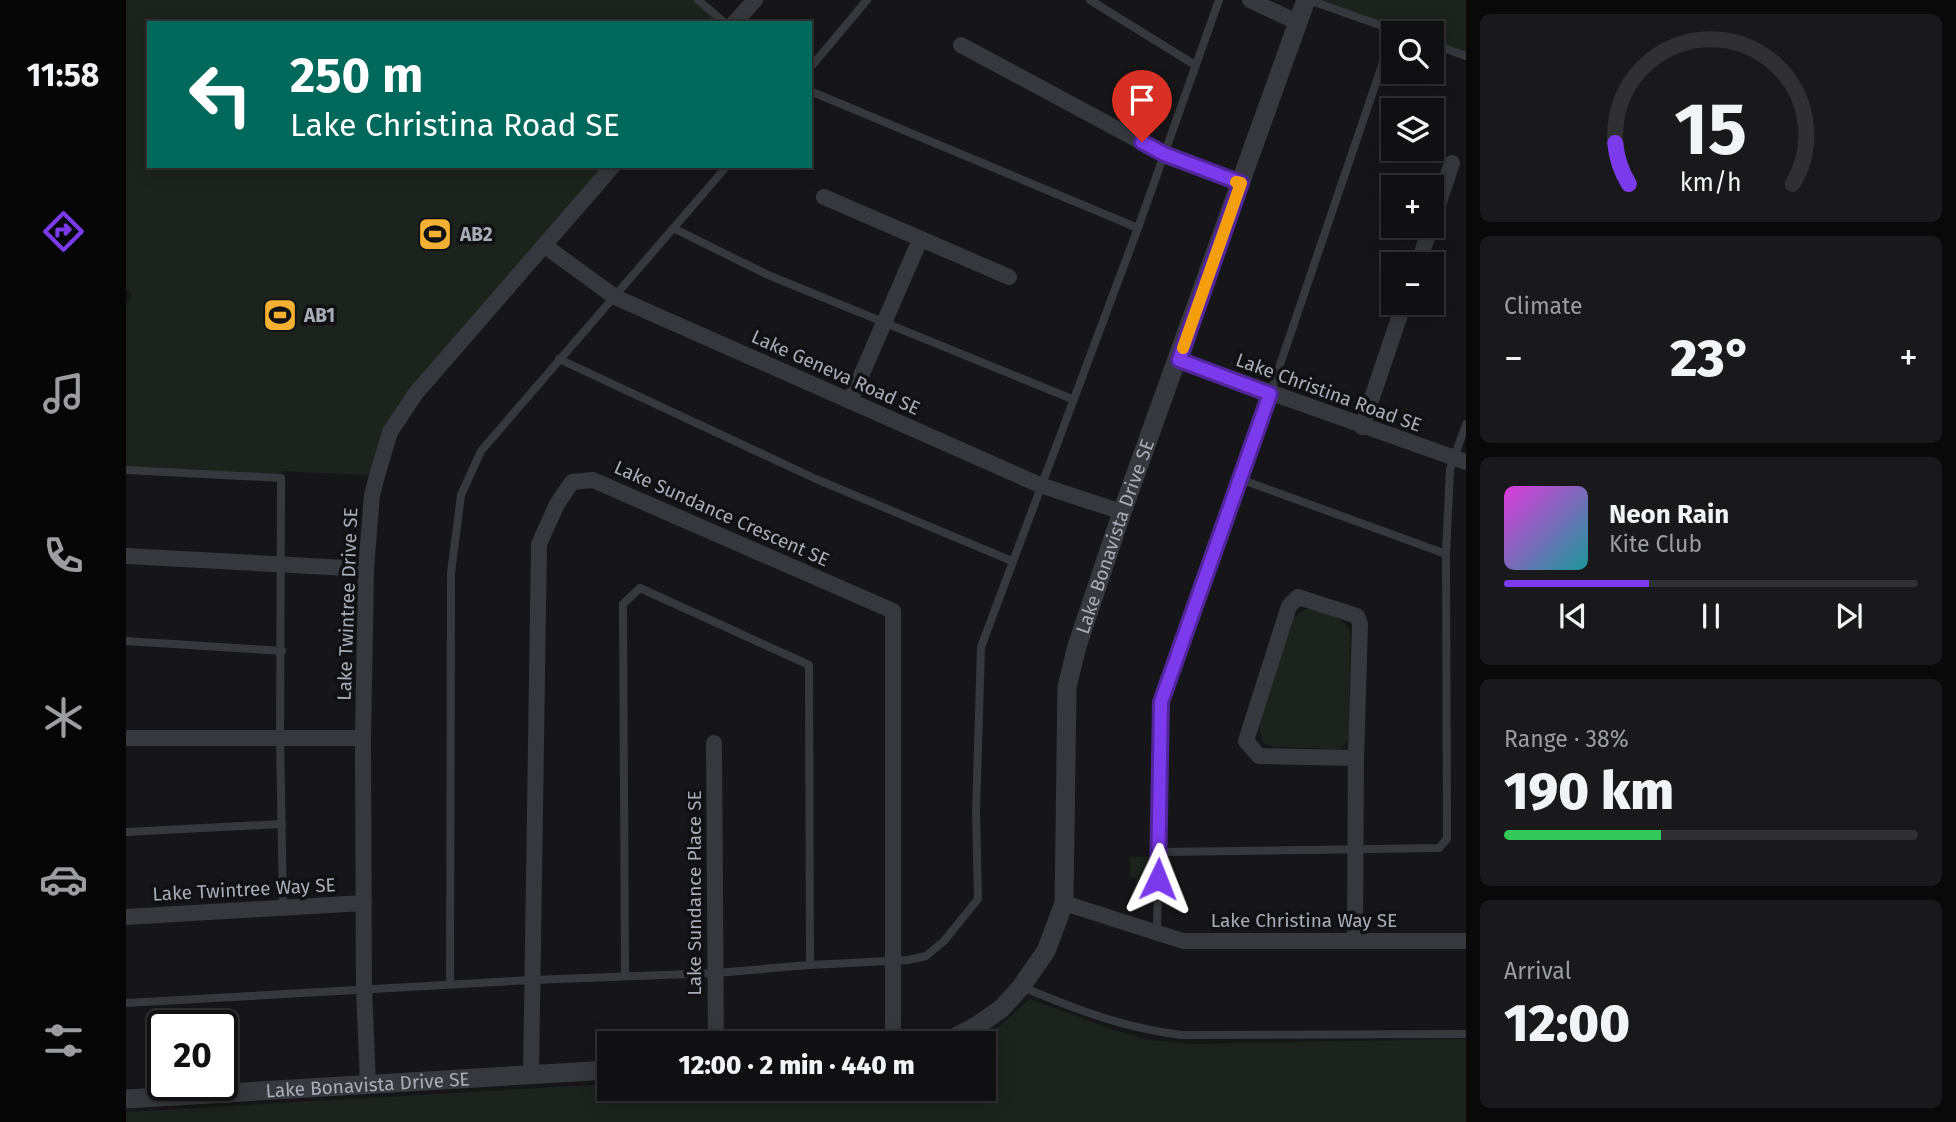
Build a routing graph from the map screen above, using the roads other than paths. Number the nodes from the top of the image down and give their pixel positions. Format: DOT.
graph roads {
  1 [pos="698,0"];
  2 [pos="755,0"];
  3 [pos="867,0"];
  4 [pos="1090,0"];
  5 [pos="1219,0"];
  6 [pos="1250,0"];
  7 [pos="1307,0"];
  8 [pos="723,21"];
  9 [pos="736,21"];
  10 [pos="1297,22"];
  11 [pos="1381,27"];
  12 [pos="961,45"];
  13 [pos="1444,48"];
  14 [pos="1466,56"];
  15 [pos="1195,65"];
  16 [pos="812,66"];
  17 [pos="1381,76"];
  18 [pos="812,92"];
  19 [pos="1164,154"];
  20 [pos="1452,163"];
  21 [pos="610,168"];
  22 [pos="725,168"];
  23 [pos="1241,183"];
  24 [pos="1444,187"];
  25 [pos="824,197"];
  26 [pos="1138,228"];
  27 [pos="675,229"];
  28 [pos="920,240"];
  29 [pos="545,246"];
  30 [pos="1009,277"];
  31 [pos="615,297"];
  32 [pos="1401,315"];
  33 [pos="884,323"];
  34 [pos="559,359"];
  35 [pos="1179,360"];
  36 [pos="1270,394"];
  37 [pos="1072,399"];
  38 [pos="850,401"];
  39 [pos="1466,424"];
  40 [pos="1362,427"];
  41 [pos="1460,460"];
  42 [pos="126,470"];
  43 [pos="1240,479"];
  44 [pos="1040,485"];
  45 [pos="1122,512"];
  46 [pos="1446,554"];
  47 [pos="126,556"];
  48 [pos="1012,561"];
  49 [pos="282,566"];
  50 [pos="366,569"];
  51 [pos="126,641"];
  52 [pos="282,651"];
  53 [pos="126,738"];
  54 [pos="280,738"];
  55 [pos="363,738"];
  56 [pos="714,743"];
  57 [pos="1356,758"];
  58 [pos="282,824"];
  59 [pos="126,832"];
  60 [pos="1354,849"];
  61 [pos="1159,852"];
  62 [pos="364,903"];
  63 [pos="1064,903"];
  64 [pos="283,907"];
  65 [pos="126,917"];
  66 [pos="1156,933"];
  67 [pos="1355,940"];
  68 [pos="1466,941"];
  69 [pos="892,960"];
  70 [pos="810,965"];
  71 [pos="716,973"];
  72 [pos="625,976"];
  73 [pos="532,980"];
  74 [pos="450,984"];
  75 [pos="1021,987"];
  76 [pos="364,989"];
  77 [pos="126,1003"];
  78 [pos="716,1031"];
  79 [pos="893,1031"];
  80 [pos="967,1031"];
  81 [pos="1466,1034"];
  82 [pos="597,1071"];
  83 [pos="531,1075"];
  84 [pos="368,1084"];
  85 [pos="126,1099"];
  1 -- 8 [label="lane"];
  2 -- 9 [label="street"];
  3 -- 16 [label="lane"];
  4 -- 15 [label="lane"];
  5 -- 15 [label="lane"];
  6 -- 10 [label="street"];
  7 -- 10 [label="street, Lake Bonavista Drive SE"];
  7 -- 11 [label="lane"];
  10 -- 23 [label="street, Lake Bonavista Drive SE"];
  12 -- 19 [label="street"];
  13 -- 14 [label="lane"];
  15 -- 19 [label="lane"];
  17 -- 36 [label="lane"];
  18 -- 26 [label="lane"];
  19 -- 23 [label="street"];
  19 -- 26 [label="lane"];
  20 -- 24 [label="street"];
  21 -- 29 [label="street, Lake Twintree Drive SE"];
  22 -- 27 [label="lane"];
  23 -- 35 [label="street, Lake Bonavista Drive SE"];
  25 -- 28 [label="street"];
  26 -- 37 [label="lane"];
  27 -- 31 [label="lane"];
  27 -- 33 [label="lane"];
  28 -- 30 [label="street"];
  28 -- 33 [label="street"];
  29 -- 31 [label="street, Lake Geneva Road SE"];
  29 -- 50 [label="street, Lake Twintree Drive SE"];
  31 -- 34 [label="lane"];
  31 -- 38 [label="street, Lake Geneva Road SE"];
  32 -- 40 [label="street"];
  33 -- 37 [label="lane"];
  33 -- 38 [label="street"];
  34 -- 48 [label="lane"];
  34 -- 74 [label="lane"];
  35 -- 36 [label="street, Lake Christina Road SE"];
  35 -- 45 [label="street, Lake Bonavista Drive SE"];
  36 -- 40 [label="street, Lake Christina Road SE"];
  36 -- 43 [label="lane"];
  37 -- 44 [label="lane"];
  38 -- 44 [label="street, Lake Geneva Road SE"];
  39 -- 41 [label="lane"];
  40 -- 41 [label="street, Lake Christina Road SE"];
  41 -- 46 [label="lane"];
  42 -- 49 [label="lane"];
  43 -- 46 [label="lane"];
  43 -- 61 [label="lane"];
  44 -- 45 [label="street, Lake Geneva Road SE"];
  44 -- 48 [label="lane"];
  45 -- 63 [label="street, Lake Bonavista Drive SE"];
  46 -- 60 [label="lane"];
  47 -- 49 [label="street"];
  48 -- 69 [label="lane"];
  49 -- 50 [label="street"];
  49 -- 52 [label="lane"];
  50 -- 55 [label="street, Lake Twintree Drive SE"];
  51 -- 52 [label="lane"];
  52 -- 54 [label="lane"];
  53 -- 54 [label="street"];
  54 -- 55 [label="street"];
  54 -- 58 [label="lane"];
  55 -- 62 [label="street, Lake Twintree Drive SE"];
  56 -- 71 [label="street, Lake Sundance Place SE"];
  57 -- 57 [label="street"];
  57 -- 60 [label="street"];
  58 -- 59 [label="lane"];
  58 -- 64 [label="lane"];
  60 -- 61 [label="lane"];
  60 -- 67 [label="street"];
  61 -- 66 [label="lane"];
  62 -- 64 [label="street, Lake Twintree Way SE"];
  62 -- 76 [label="street, Lake Twintree Drive SE"];
  63 -- 66 [label="street, Lake Christina Way SE"];
  63 -- 75 [label="street, Lake Bonavista Drive SE"];
  64 -- 65 [label="street, Lake Twintree Way SE"];
  66 -- 67 [label="street, Lake Christina Way SE"];
  67 -- 68 [label="street, Lake Christina Way SE"];
  69 -- 70 [label="lane"];
  69 -- 73 [label="street, Lake Sundance Crescent SE"];
  69 -- 79 [label="street, Lake Sundance Crescent SE"];
  70 -- 71 [label="lane"];
  70 -- 72 [label="lane"];
  71 -- 72 [label="lane"];
  71 -- 78 [label="street, Lake Sundance Place SE"];
  72 -- 73 [label="lane"];
  73 -- 74 [label="lane"];
  73 -- 83 [label="street, Lake Sundance Crescent SE"];
  74 -- 76 [label="lane"];
  75 -- 80 [label="street, Lake Bonavista Drive SE"];
  75 -- 81 [label="lane"];
  76 -- 77 [label="lane"];
  76 -- 84 [label="street, Lake Twintree Drive SE"];
  82 -- 83 [label="street, Lake Bonavista Drive SE"];
  83 -- 84 [label="street, Lake Bonavista Drive SE"];
  84 -- 85 [label="street, Lake Bonavista Drive SE"];
}
